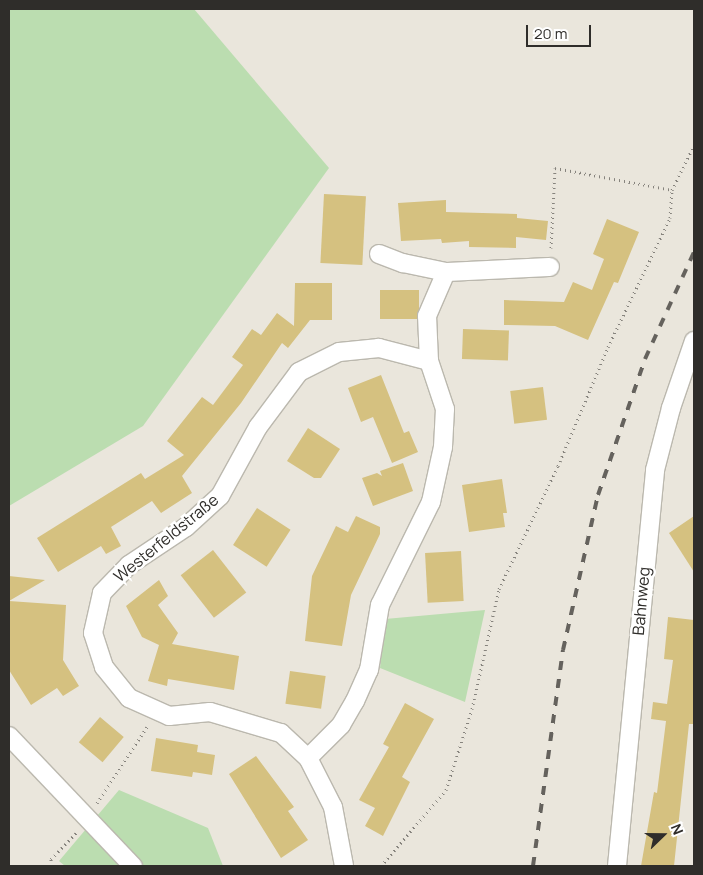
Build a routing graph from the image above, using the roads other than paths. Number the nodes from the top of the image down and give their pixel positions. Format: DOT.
graph roads {
  1 [pos="380,254"];
  2 [pos="550,266"];
  3 [pos="446,272"];
  4 [pos="694,341"];
  5 [pos="429,361"];
  6 [pos="9,736"];
  7 [pos="308,758"];
  8 [pos="134,866"];
  9 [pos="344,866"];
  10 [pos="617,866"];
  1 -- 3 [label="street"];
  2 -- 3 [label="street"];
  3 -- 5 [label="street"];
  4 -- 10 [label="street, Bahnweg"];
  5 -- 7 [label="street"];
  5 -- 7 [label="street, Westerfeldstraße"];
  6 -- 8 [label="street"];
  7 -- 9 [label="street, Westerfeldstraße"];
}
